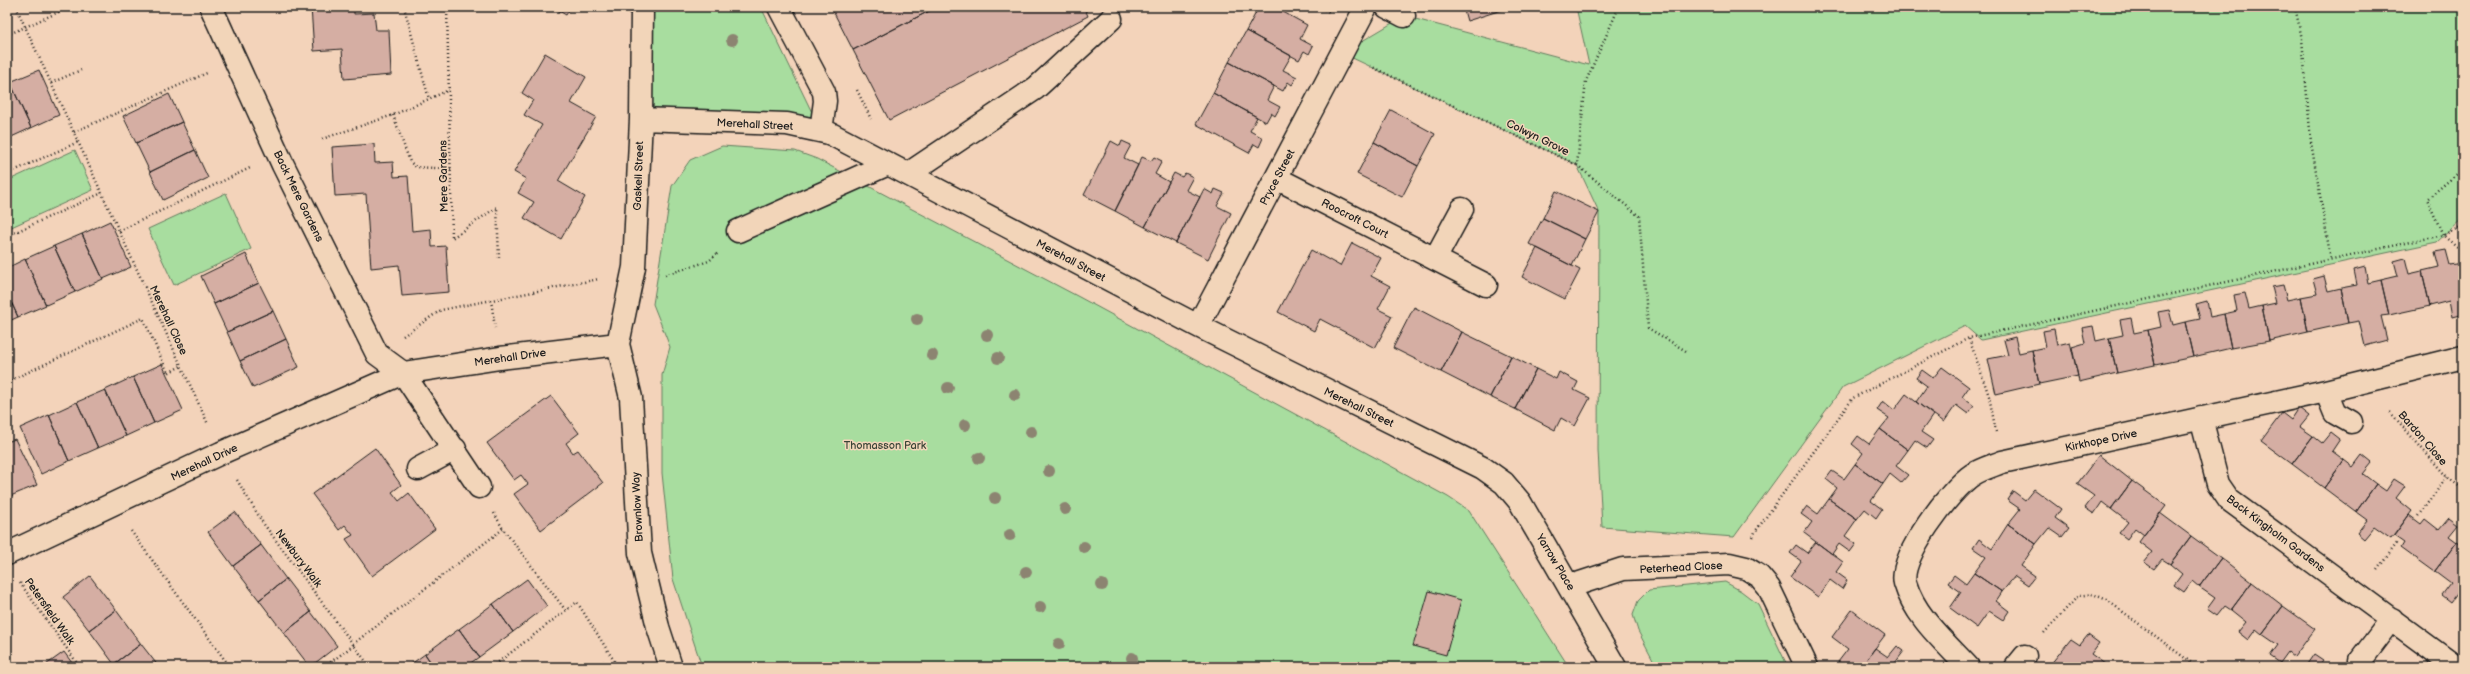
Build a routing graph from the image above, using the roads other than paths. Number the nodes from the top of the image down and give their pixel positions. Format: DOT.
graph roads {
  1 [pos="211,7"];
  2 [pos="642,7"];
  3 [pos="779,7"];
  4 [pos="1366,7"];
  5 [pos="1111,19"];
  6 [pos="641,118"];
  7 [pos="821,131"];
  8 [pos="888,164"];
  9 [pos="908,174"];
  10 [pos="1276,178"];
  11 [pos="1462,209"];
  12 [pos="738,231"];
  13 [pos="1435,259"];
  14 [pos="1486,285"];
  15 [pos="1198,326"];
  16 [pos="618,344"];
  17 [pos="2463,357"];
  18 [pos="403,374"];
  19 [pos="2326,391"];
  20 [pos="2201,418"];
  21 [pos="2351,422"];
  22 [pos="455,449"];
  23 [pos="1483,468"];
  24 [pos="418,469"];
  25 [pos="479,487"];
  26 [pos="7,554"];
  27 [pos="1571,586"];
  28 [pos="2392,619"];
  29 [pos="2361,660"];
  30 [pos="672,667"];
  31 [pos="1615,667"];
  32 [pos="1807,667"];
  33 [pos="1968,667"];
  34 [pos="2456,667"];
  1 -- 18 [label="street, Back Mere Gardens"];
  2 -- 6 [label="street, Gaskell Street"];
  3 -- 7 [label="street"];
  4 -- 10 [label="street, Pryce Street"];
  5 -- 9 [label="street"];
  6 -- 7 [label="street, Merehall Street"];
  6 -- 16 [label="street, Gaskell Street"];
  7 -- 8 [label="street, Merehall Street"];
  8 -- 9 [label="street, Merehall Street"];
  8 -- 12 [label="street"];
  9 -- 15 [label="street, Merehall Street"];
  10 -- 13 [label="street, Roocroft Court"];
  10 -- 15 [label="street, Pryce Street"];
  11 -- 13 [label="street"];
  13 -- 14 [label="street, Roocroft Court"];
  15 -- 23 [label="street, Merehall Street"];
  16 -- 18 [label="street, Merehall Drive"];
  16 -- 30 [label="street, Brownlow Way"];
  17 -- 19 [label="street, Kirkhope Drive"];
  18 -- 22 [label="street"];
  18 -- 26 [label="street, Merehall Drive"];
  19 -- 20 [label="street, Kirkhope Drive"];
  19 -- 21 [label="street"];
  20 -- 28 [label="street, Back Kingholm Gardens"];
  20 -- 33 [label="street, Kirkhope Drive"];
  22 -- 24 [label="street"];
  22 -- 25 [label="street"];
  23 -- 27 [label="street, Yarrow Place"];
  27 -- 31 [label="street, Yarrow Place"];
  27 -- 32 [label="street, Peterhead Close"];
  28 -- 29 [label="street"];
  28 -- 34 [label="street, Back Kingholm Gardens"];
}
